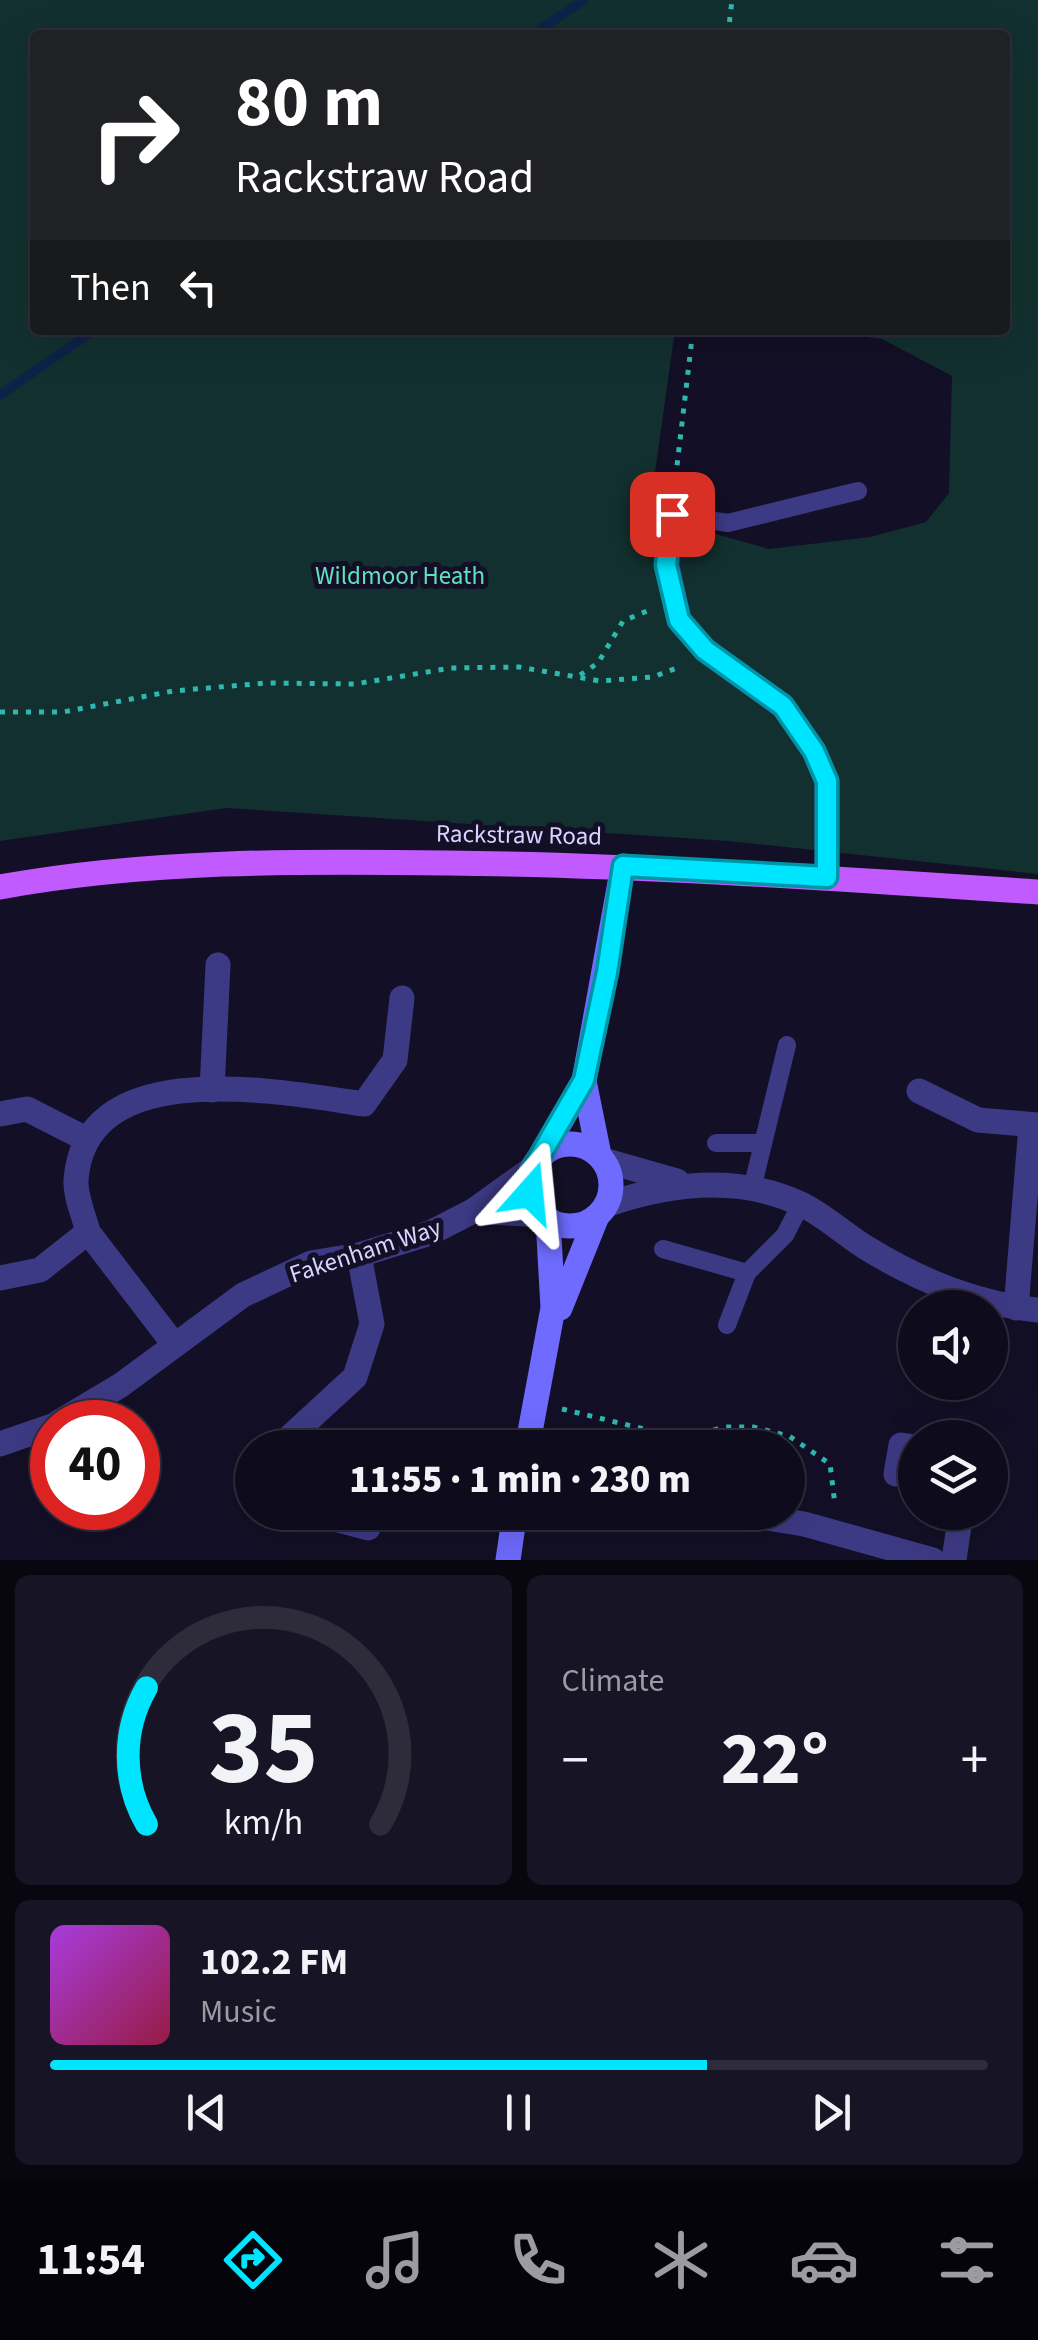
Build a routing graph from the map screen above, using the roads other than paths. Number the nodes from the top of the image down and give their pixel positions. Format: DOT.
graph roads {
  1 [pos="858,490"];
  2 [pos="672,514"];
  3 [pos="623,866"];
  4 [pos="827,877"];
  5 [pos="0,887"];
  6 [pos="1038,892"];
  7 [pos="218,964"];
  8 [pos="402,998"];
  9 [pos="787,1044"];
  10 [pos="584,1080"];
  11 [pos="212,1090"];
  12 [pos="919,1091"];
  13 [pos="0,1114"];
  14 [pos="1034,1126"];
  15 [pos="86,1139"];
  16 [pos="716,1143"];
  17 [pos="763,1143"];
  18 [pos="601,1158"];
  19 [pos="537,1162"];
  20 [pos="686,1184"];
  21 [pos="752,1189"];
  22 [pos="801,1204"];
  23 [pos="601,1211"];
  24 [pos="473,1212"];
  25 [pos="546,1217"];
  26 [pos="88,1232"];
  27 [pos="663,1249"];
  28 [pos="359,1255"];
  29 [pos="747,1273"];
  30 [pos="0,1278"];
  31 [pos="1027,1309"];
  32 [pos="727,1325"];
  33 [pos="174,1343"];
  34 [pos="544,1350"];
  35 [pos="97,1400"];
  36 [pos="298,1430"];
  37 [pos="530,1430"];
  38 [pos="30,1433"];
  39 [pos="0,1444"];
  40 [pos="898,1462"];
  41 [pos="896,1474"];
  42 [pos="805,1527"];
  43 [pos="512,1530"];
  44 [pos="958,1530"];
  45 [pos="508,1560"];
  46 [pos="933,1560"];
  47 [pos="954,1560"];
  1 -- 2 [label="lane"];
  2 -- 4 [label="street"];
  3 -- 4 [label="main road, Rackstraw Road"];
  3 -- 5 [label="main road, Rackstraw Road"];
  3 -- 10 [label="street"];
  4 -- 6 [label="main road, Rackstraw Road"];
  7 -- 11 [label="street"];
  8 -- 11 [label="street"];
  9 -- 17 [label="lane"];
  10 -- 18 [label="street"];
  10 -- 19 [label="street"];
  11 -- 15 [label="street"];
  12 -- 14 [label="street"];
  13 -- 15 [label="street"];
  14 -- 31 [label="street"];
  15 -- 26 [label="street"];
  16 -- 17 [label="lane"];
  17 -- 21 [label="lane"];
  18 -- 19 [label="street"];
  18 -- 20 [label="street"];
  18 -- 23 [label="street"];
  19 -- 24 [label="street, Fakenham Way"];
  19 -- 25 [label="street"];
  20 -- 21 [label="street"];
  20 -- 23 [label="street"];
  21 -- 22 [label="street"];
  22 -- 29 [label="lane"];
  22 -- 31 [label="street"];
  23 -- 25 [label="street"];
  23 -- 34 [label="street"];
  24 -- 25 [label="street, Fakenham Way"];
  24 -- 28 [label="street, Fakenham Way"];
  25 -- 34 [label="street"];
  26 -- 30 [label="street"];
  26 -- 33 [label="street"];
  27 -- 29 [label="lane"];
  28 -- 33 [label="street, Fakenham Way"];
  28 -- 36 [label="street"];
  29 -- 32 [label="lane"];
  33 -- 35 [label="street, Fakenham Way"];
  34 -- 37 [label="street"];
  38 -- 39 [label="street, Fakenham Way"];
  40 -- 41 [label="street"];
  42 -- 46 [label="street"];
  43 -- 45 [label="street"];
  44 -- 47 [label="street"];
}
